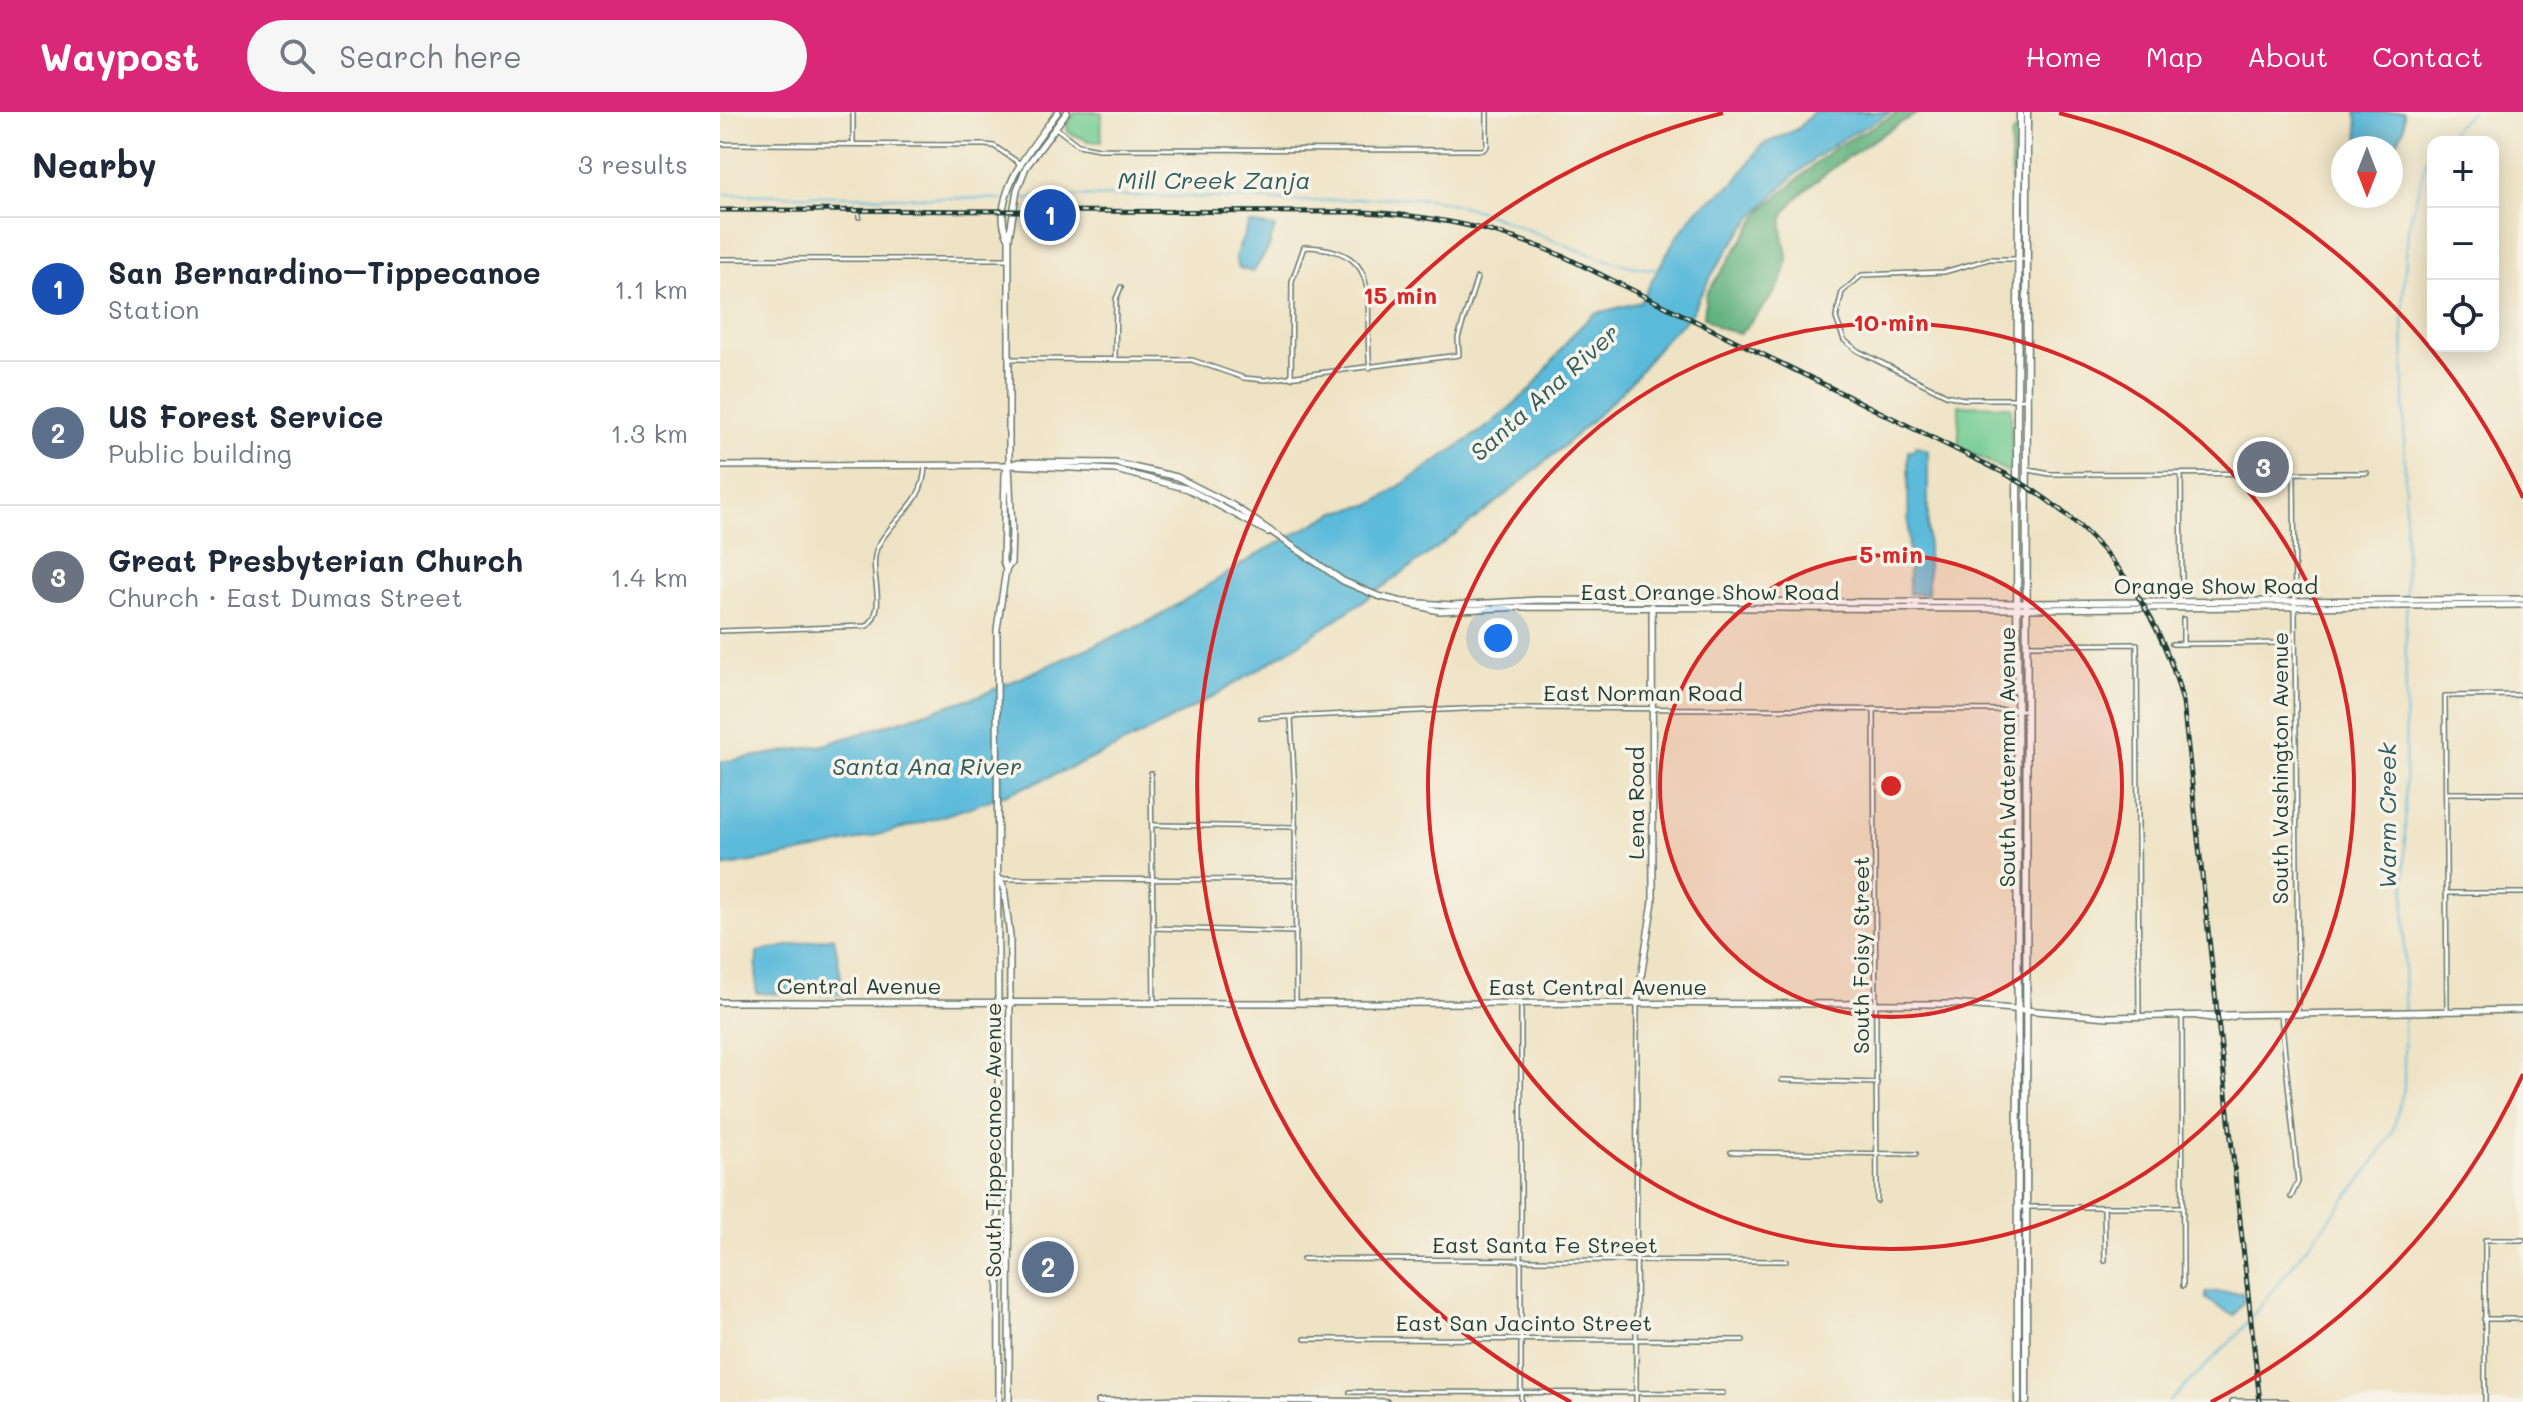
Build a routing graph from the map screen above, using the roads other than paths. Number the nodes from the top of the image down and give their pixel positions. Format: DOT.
graph roads {
  1 [pos="853,112"];
  2 [pos="1058,112"];
  3 [pos="1067,112"];
  4 [pos="1487,112"];
  5 [pos="2020,112"];
  6 [pos="2027,112"];
  7 [pos="1049,124"];
  8 [pos="1056,128"];
  9 [pos="720,144"];
  10 [pos="853,144"];
  11 [pos="1023,165"];
  12 [pos="1010,204"];
  13 [pos="720,259"];
  14 [pos="1008,259"];
  15 [pos="2022,259"];
  16 [pos="1477,278"];
  17 [pos="1121,287"];
  18 [pos="1008,359"];
  19 [pos="1115,359"];
  20 [pos="1370,368"];
  21 [pos="1291,378"];
  22 [pos="2020,398"];
  23 [pos="925,465"];
  24 [pos="1009,465"];
  25 [pos="720,466"];
  26 [pos="2025,470"];
  27 [pos="2181,473"];
  28 [pos="2367,473"];
  29 [pos="2294,474"];
  30 [pos="2182,588"];
  31 [pos="2523,599"];
  32 [pos="2442,603"];
  33 [pos="1652,604"];
  34 [pos="2295,605"];
  35 [pos="2523,605"];
  36 [pos="2021,606"];
  37 [pos="2183,619"];
  38 [pos="720,631"];
  39 [pos="2295,643"];
  40 [pos="2172,644"];
  41 [pos="2183,644"];
  42 [pos="2025,645"];
  43 [pos="2523,695"];
  44 [pos="1652,709"];
  45 [pos="1874,709"];
  46 [pos="2021,710"];
  47 [pos="1291,717"];
  48 [pos="1261,718"];
  49 [pos="1151,773"];
  50 [pos="2446,793"];
  51 [pos="2523,793"];
  52 [pos="1151,825"];
  53 [pos="1296,827"];
  54 [pos="999,880"];
  55 [pos="1152,880"];
  56 [pos="1296,880"];
  57 [pos="2446,893"];
  58 [pos="2523,893"];
  59 [pos="1153,928"];
  60 [pos="1296,932"];
  61 [pos="999,1001"];
  62 [pos="1009,1001"];
  63 [pos="720,1002"];
  64 [pos="1154,1002"];
  65 [pos="1296,1002"];
  66 [pos="1521,1003"];
  67 [pos="1637,1003"];
  68 [pos="1876,1003"];
  69 [pos="2022,1008"];
  70 [pos="2523,1010"];
  71 [pos="2447,1011"];
  72 [pos="2281,1015"];
  73 [pos="2298,1015"];
  74 [pos="2139,1017"];
  75 [pos="2182,1017"];
  76 [pos="1782,1080"];
  77 [pos="1877,1083"];
  78 [pos="2018,1086"];
  79 [pos="2026,1118"];
  80 [pos="1731,1152"];
  81 [pos="1877,1154"];
  82 [pos="1916,1154"];
  83 [pos="2291,1197"];
  84 [pos="1877,1201"];
  85 [pos="2018,1207"];
  86 [pos="2026,1207"];
  87 [pos="2104,1207"];
  88 [pos="2183,1207"];
  89 [pos="999,1211"];
  90 [pos="1009,1211"];
  91 [pos="2523,1240"];
  92 [pos="1303,1259"];
  93 [pos="1521,1260"];
  94 [pos="1635,1261"];
  95 [pos="1786,1261"];
  96 [pos="2105,1261"];
  97 [pos="2183,1286"];
  98 [pos="2484,1319"];
  99 [pos="2523,1319"];
  100 [pos="1305,1339"];
  101 [pos="1521,1339"];
  102 [pos="1635,1339"];
  103 [pos="1743,1340"];
  104 [pos="1350,1392"];
  105 [pos="1521,1393"];
  106 [pos="1636,1393"];
  107 [pos="1723,1393"];
  108 [pos="999,1402"];
  109 [pos="1009,1402"];
  110 [pos="1099,1402"];
  111 [pos="1386,1402"];
  112 [pos="1521,1402"];
  113 [pos="1636,1402"];
  114 [pos="2018,1402"];
  115 [pos="2026,1402"];
  116 [pos="2233,1402"];
  117 [pos="2286,1402"];
  118 [pos="2485,1402"];
  1 -- 10 [label="street"];
  2 -- 7 [label="main road, South Tippecanoe Avenue"];
  3 -- 8 [label="main road, South Tippecanoe Avenue"];
  4 -- 8 [label="street"];
  5 -- 15 [label="main road, South Waterman Avenue"];
  6 -- 15 [label="main road, South Waterman Avenue"];
  7 -- 8 [label="main road"];
  7 -- 11 [label="main road, South Tippecanoe Avenue"];
  8 -- 11 [label="main road, South Tippecanoe Avenue"];
  9 -- 10 [label="street"];
  10 -- 11 [label="street"];
  11 -- 12 [label="main road, South Tippecanoe Avenue"];
  11 -- 12 [label="main road, South Tippecanoe Avenue"];
  12 -- 14 [label="main road, South Tippecanoe Avenue"];
  13 -- 14 [label="street"];
  14 -- 18 [label="main road, South Tippecanoe Avenue"];
  15 -- 22 [label="main road, South Waterman Avenue"];
  15 -- 22 [label="street"];
  16 -- 20 [label="street"];
  17 -- 19 [label="street"];
  18 -- 19 [label="street"];
  18 -- 24 [label="main road, South Tippecanoe Avenue"];
  19 -- 21 [label="street"];
  20 -- 21 [label="street"];
  20 -- 21 [label="street"];
  22 -- 26 [label="main road, South Waterman Avenue"];
  22 -- 36 [label="main road, South Waterman Avenue"];
  23 -- 24 [label="main road"];
  23 -- 25 [label="main road"];
  23 -- 38 [label="street"];
  24 -- 33 [label="main road, East Orange Show Road"];
  24 -- 54 [label="main road, South Tippecanoe Avenue"];
  26 -- 27 [label="street"];
  26 -- 36 [label="main road, South Waterman Avenue"];
  27 -- 29 [label="street"];
  27 -- 30 [label="street"];
  28 -- 29 [label="street"];
  29 -- 34 [label="street, South Washington Avenue"];
  31 -- 32 [label="main road"];
  32 -- 34 [label="main road, Orange Show Road"];
  32 -- 35 [label="main road"];
  33 -- 36 [label="main road, East Orange Show Road"];
  33 -- 44 [label="main road, Lena Road"];
  34 -- 36 [label="main road, Orange Show Road"];
  34 -- 39 [label="street, South Washington Avenue"];
  36 -- 42 [label="main road, South Waterman Avenue"];
  36 -- 46 [label="main road, South Waterman Avenue"];
  37 -- 41 [label="street"];
  39 -- 41 [label="street"];
  39 -- 73 [label="street, South Washington Avenue"];
  40 -- 41 [label="street"];
  42 -- 46 [label="main road, South Waterman Avenue"];
  42 -- 74 [label="street"];
  43 -- 50 [label="street"];
  44 -- 45 [label="street, East Norman Road"];
  44 -- 47 [label="street, East Norman Road"];
  44 -- 67 [label="main road, Lena Road"];
  45 -- 46 [label="street, East Norman Road"];
  45 -- 68 [label="street, South Foisy Street"];
  46 -- 69 [label="main road, South Waterman Avenue"];
  47 -- 48 [label="street, East Norman Road"];
  47 -- 53 [label="street"];
  49 -- 52 [label="street"];
  50 -- 51 [label="street"];
  50 -- 57 [label="street"];
  52 -- 53 [label="street"];
  52 -- 55 [label="street"];
  53 -- 56 [label="street"];
  54 -- 55 [label="street"];
  54 -- 61 [label="main road, South Tippecanoe Avenue"];
  54 -- 62 [label="main road, South Tippecanoe Avenue"];
  55 -- 56 [label="street"];
  55 -- 59 [label="street"];
  56 -- 60 [label="street"];
  57 -- 58 [label="street"];
  57 -- 71 [label="street"];
  59 -- 60 [label="street"];
  59 -- 64 [label="street"];
  60 -- 65 [label="street"];
  61 -- 62 [label="main road, East Central Avenue"];
  61 -- 63 [label="main road, Central Avenue"];
  61 -- 89 [label="main road, South Tippecanoe Avenue"];
  62 -- 64 [label="main road, East Central Avenue"];
  62 -- 90 [label="main road, South Tippecanoe Avenue"];
  64 -- 65 [label="main road, East Central Avenue"];
  65 -- 66 [label="main road, East Central Avenue"];
  66 -- 67 [label="main road, East Central Avenue"];
  66 -- 93 [label="street"];
  67 -- 68 [label="main road, East Central Avenue"];
  67 -- 94 [label="street"];
  68 -- 69 [label="main road, East Central Avenue"];
  68 -- 77 [label="street, South Foisy Street"];
  69 -- 74 [label="main road, East Central Avenue"];
  69 -- 78 [label="main road, South Waterman Avenue"];
  69 -- 79 [label="main road, South Waterman Avenue"];
  70 -- 71 [label="main road, East Central Avenue"];
  71 -- 73 [label="main road, East Central Avenue"];
  72 -- 73 [label="main road, East Central Avenue"];
  72 -- 75 [label="main road, East Central Avenue"];
  72 -- 83 [label="street"];
  74 -- 75 [label="main road, East Central Avenue"];
  75 -- 88 [label="street"];
  76 -- 77 [label="street"];
  77 -- 81 [label="street, South Foisy Street"];
  78 -- 79 [label="main road"];
  78 -- 85 [label="main road, South Waterman Avenue"];
  79 -- 86 [label="main road, South Waterman Avenue"];
  80 -- 81 [label="street"];
  81 -- 82 [label="street"];
  81 -- 84 [label="street, South Foisy Street"];
  85 -- 86 [label="street"];
  85 -- 114 [label="main road, South Waterman Avenue"];
  86 -- 87 [label="street"];
  86 -- 115 [label="main road, South Waterman Avenue"];
  87 -- 88 [label="street"];
  87 -- 96 [label="street"];
  88 -- 97 [label="street"];
  89 -- 90 [label="main road"];
  89 -- 108 [label="main road, South Tippecanoe Avenue"];
  90 -- 109 [label="main road, South Tippecanoe Avenue"];
  91 -- 98 [label="street"];
  92 -- 93 [label="street, East Santa Fe Street"];
  93 -- 94 [label="street, East Santa Fe Street"];
  93 -- 101 [label="street"];
  94 -- 95 [label="street, East Santa Fe Street"];
  94 -- 102 [label="street"];
  98 -- 99 [label="street"];
  98 -- 118 [label="street"];
  100 -- 101 [label="street, East San Jacinto Street"];
  101 -- 102 [label="street, East San Jacinto Street"];
  101 -- 105 [label="street"];
  102 -- 103 [label="street, East San Jacinto Street"];
  102 -- 106 [label="street"];
  104 -- 105 [label="street"];
  105 -- 106 [label="street"];
  105 -- 112 [label="street"];
  106 -- 107 [label="street"];
  106 -- 113 [label="street"];
  110 -- 111 [label="main road"];
  116 -- 117 [label="main road"];
}
